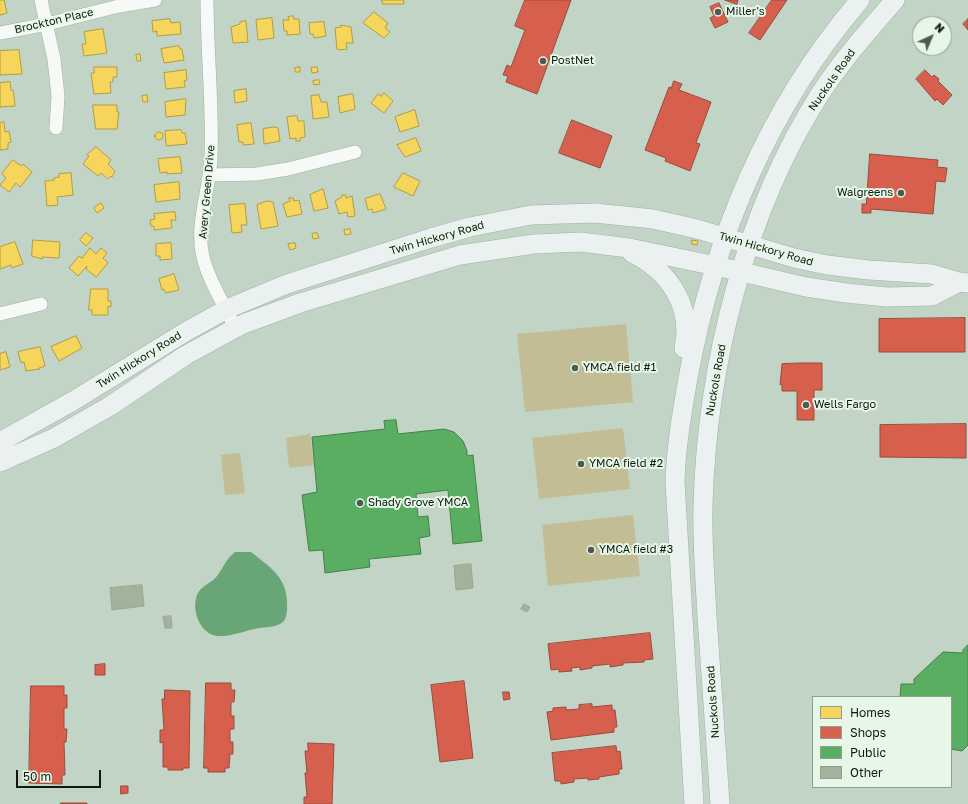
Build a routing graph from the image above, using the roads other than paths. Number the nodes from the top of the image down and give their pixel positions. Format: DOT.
graph roads {
  1 [pos="41,0"];
  2 [pos="155,0"];
  3 [pos="207,0"];
  4 [pos="860,0"];
  5 [pos="895,0"];
  6 [pos="47,24"];
  7 [pos="0,33"];
  8 [pos="56,128"];
  9 [pos="355,152"];
  10 [pos="209,175"];
  11 [pos="724,237"];
  12 [pos="600,243"];
  13 [pos="750,245"];
  14 [pos="716,266"];
  15 [pos="740,271"];
  16 [pos="964,282"];
  17 [pos="41,304"];
  18 [pos="227,309"];
  19 [pos="0,314"];
  20 [pos="235,328"];
  21 [pos="677,441"];
  22 [pos="0,442"];
  23 [pos="0,462"];
  24 [pos="694,804"];
  25 [pos="720,804"];
  1 -- 6 [label="street"];
  2 -- 6 [label="street, Brockton Place"];
  3 -- 10 [label="street, Avery Green Drive"];
  4 -- 11 [label="main road"];
  5 -- 13 [label="main road, Nuckols Road"];
  6 -- 7 [label="street, Brockton Place"];
  6 -- 8 [label="street"];
  9 -- 10 [label="street"];
  10 -- 18 [label="street, Avery Green Drive"];
  11 -- 13 [label="main road, Twin Hickory Road"];
  11 -- 14 [label="main road"];
  11 -- 18 [label="main road, Twin Hickory Road"];
  12 -- 14 [label="main road, Twin Hickory Road"];
  12 -- 20 [label="main road, Twin Hickory Road"];
  12 -- 21 [label="main road"];
  13 -- 15 [label="main road, Nuckols Road"];
  13 -- 16 [label="main road, Twin Hickory Road"];
  14 -- 15 [label="main road, Twin Hickory Road"];
  14 -- 21 [label="main road"];
  15 -- 16 [label="main road, Twin Hickory Road"];
  15 -- 25 [label="main road, Nuckols Road"];
  17 -- 19 [label="street"];
  18 -- 20 [label="street, Avery Green Drive"];
  18 -- 22 [label="main road, Twin Hickory Road"];
  20 -- 23 [label="main road, Twin Hickory Road"];
  21 -- 24 [label="main road"];
}
